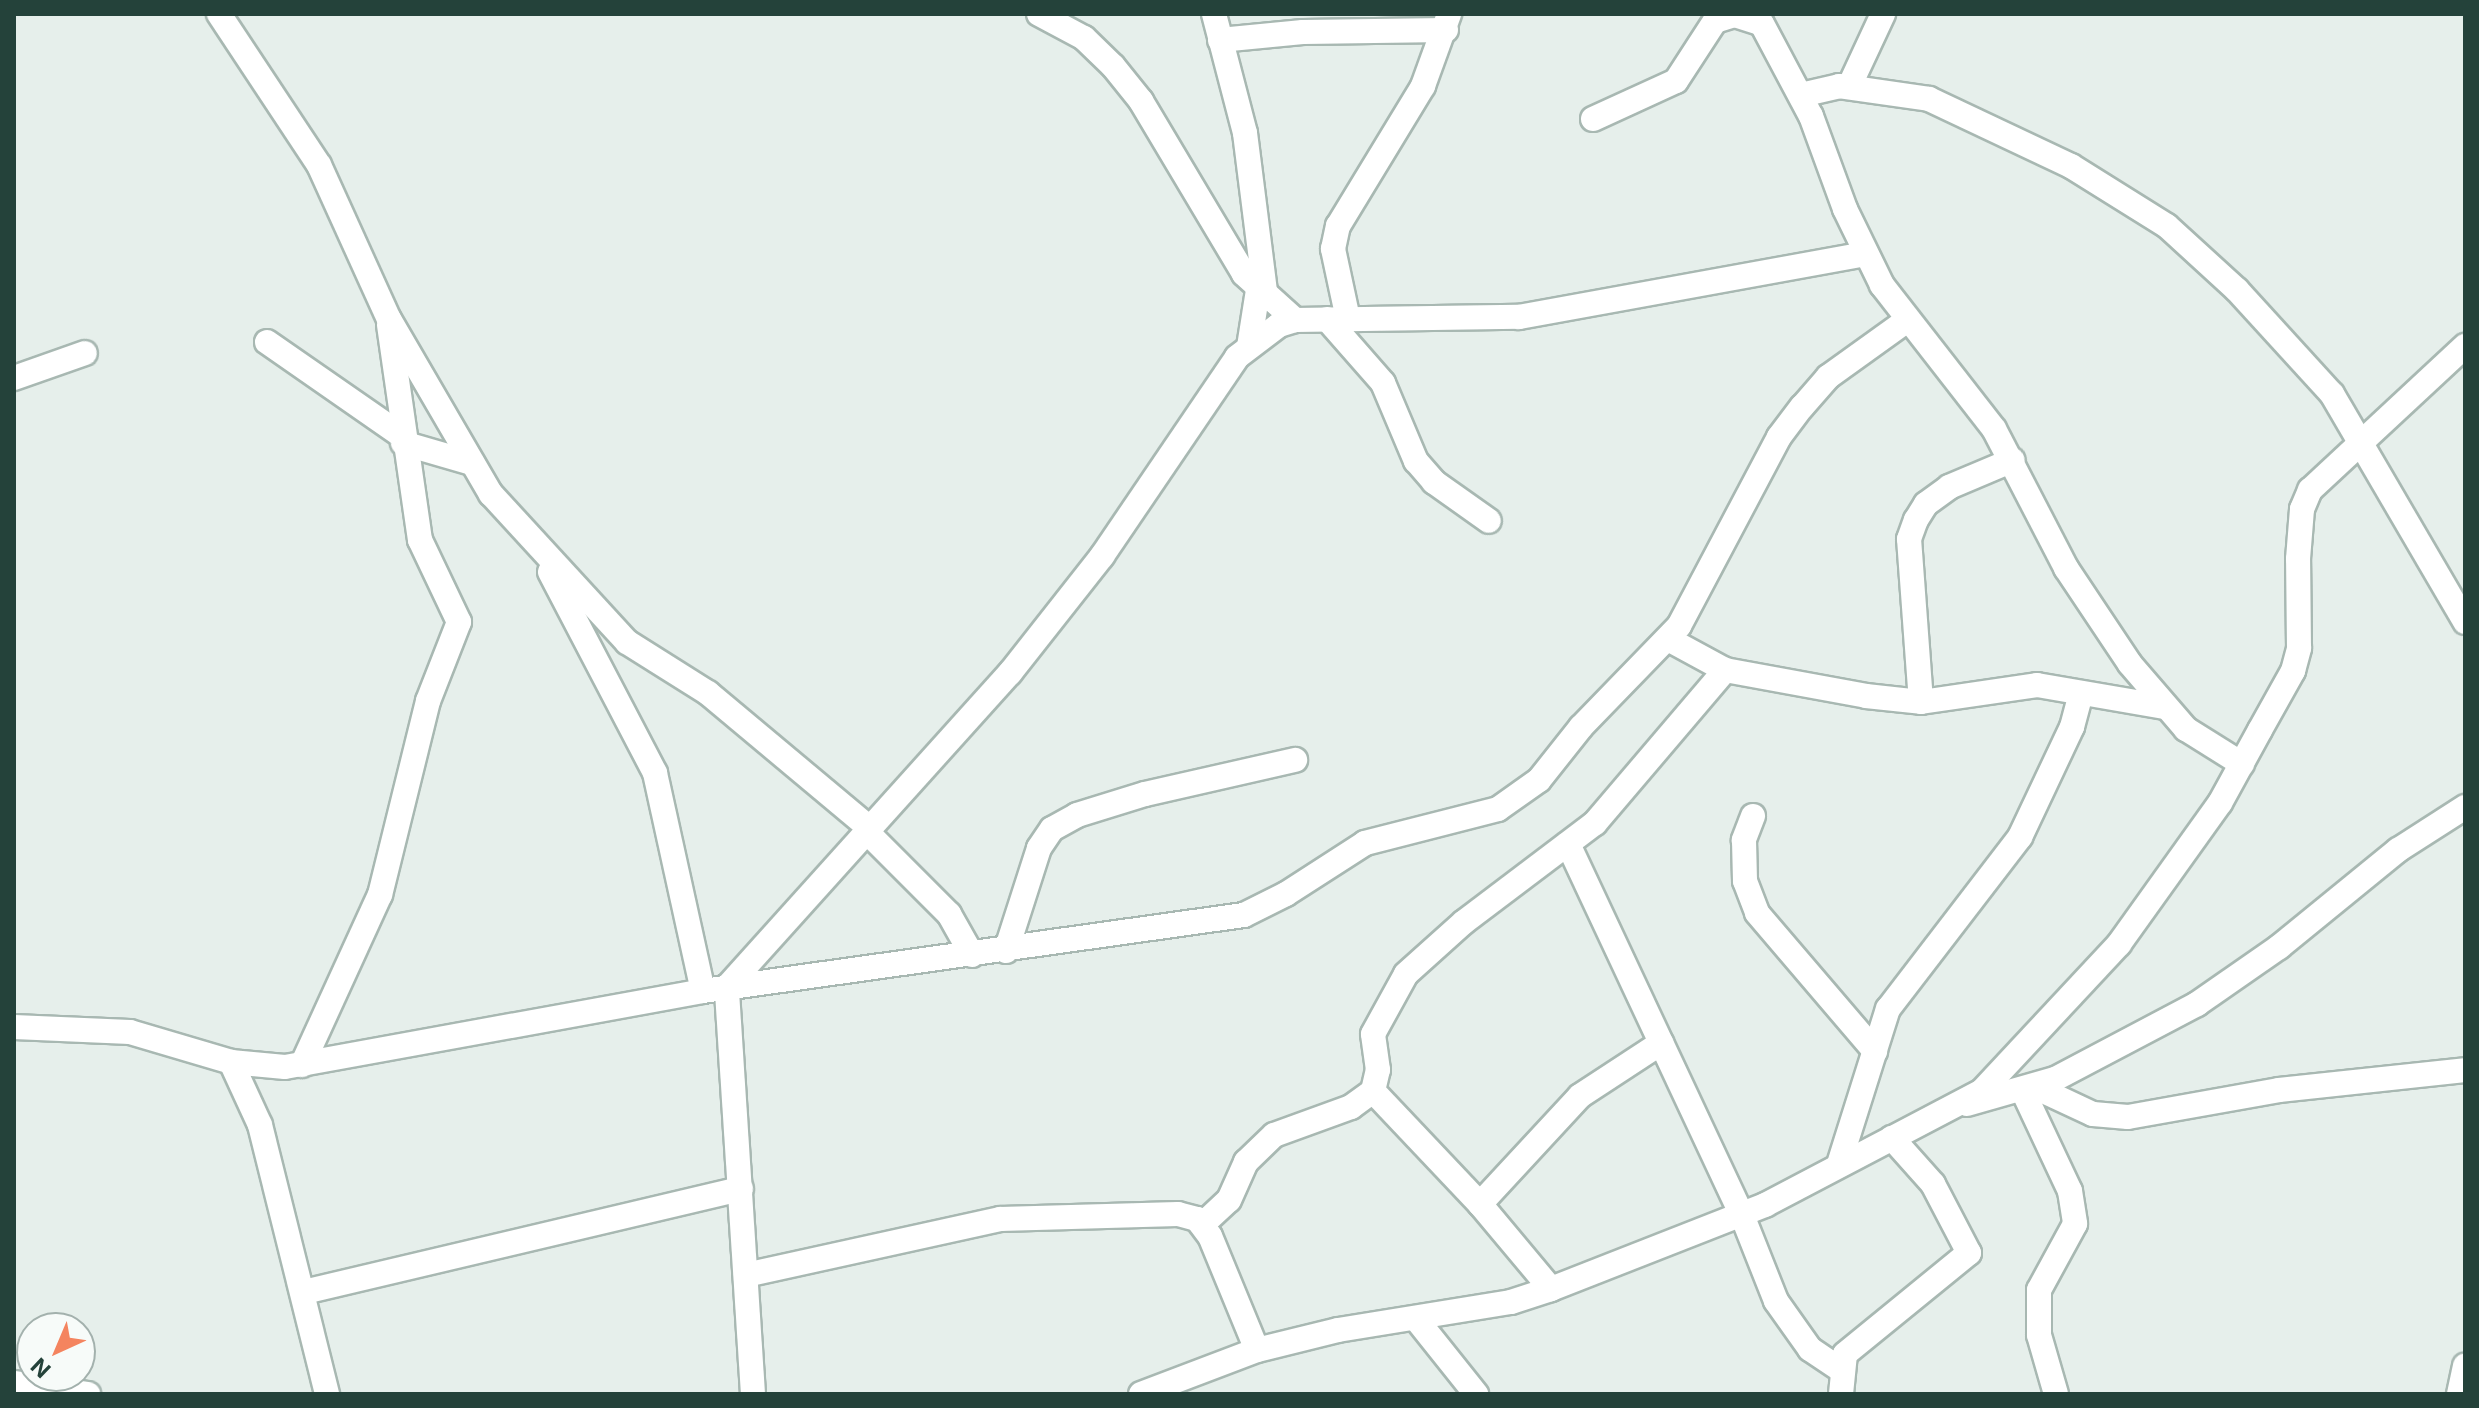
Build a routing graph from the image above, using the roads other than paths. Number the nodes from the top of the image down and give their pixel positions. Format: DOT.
graph roads {
  1 [pos="219,14"];
  2 [pos="1039,14"];
  3 [pos="1214,14"];
  4 [pos="1883,14"];
  5 [pos="1447,22"];
  6 [pos="1220,40"];
  7 [pos="1849,87"];
  8 [pos="1801,95"];
  9 [pos="1593,119"];
  10 [pos="1865,254"];
  11 [pos="1262,294"];
  12 [pos="389,319"];
  13 [pos="1338,319"];
  14 [pos="1295,320"];
  15 [pos="1906,321"];
  16 [pos="267,342"];
  17 [pos="2465,346"];
  18 [pos="1249,347"];
  19 [pos="85,353"];
  20 [pos="14,378"];
  21 [pos="2362,438"];
  22 [pos="402,439"];
  23 [pos="2013,460"];
  24 [pos="472,463"];
  25 [pos="1489,521"];
  26 [pos="539,548"];
  27 [pos="2465,622"];
  28 [pos="1668,639"];
  29 [pos="1725,670"];
  30 [pos="2081,693"];
  31 [pos="1921,702"];
  32 [pos="2164,707"];
  33 [pos="1295,760"];
  34 [pos="2242,764"];
  35 [pos="2465,807"];
  36 [pos="1753,816"];
  37 [pos="867,828"];
  38 [pos="1568,844"];
  39 [pos="1006,951"];
  40 [pos="972,955"];
  41 [pos="715,989"];
  42 [pos="14,1027"];
  43 [pos="1661,1043"];
  44 [pos="1875,1051"];
  45 [pos="231,1062"];
  46 [pos="302,1065"];
  47 [pos="2465,1070"];
  48 [pos="2029,1089"];
  49 [pos="1373,1091"];
  50 [pos="1963,1105"];
  51 [pos="1892,1138"];
  52 [pos="1839,1164"];
  53 [pos="741,1189"];
  54 [pos="1480,1204"];
  55 [pos="1742,1215"];
  56 [pos="1203,1224"];
  57 [pos="746,1275"];
  58 [pos="1551,1289"];
  59 [pos="304,1292"];
  60 [pos="1417,1320"];
  61 [pos="1257,1350"];
  62 [pos="2465,1366"];
  63 [pos="1840,1369"];
  64 [pos="14,1383"];
  65 [pos="2461,1393"];
  66 [pos="88,1394"];
  67 [pos="327,1394"];
  68 [pos="753,1394"];
  69 [pos="1141,1394"];
  70 [pos="1476,1394"];
  71 [pos="1841,1394"];
  72 [pos="2056,1394"];
  1 -- 12 [label="street"];
  2 -- 11 [label="street"];
  3 -- 6 [label="street"];
  4 -- 7 [label="street"];
  5 -- 6 [label="street"];
  5 -- 13 [label="street"];
  6 -- 11 [label="street"];
  7 -- 8 [label="street"];
  7 -- 21 [label="street"];
  8 -- 9 [label="street"];
  8 -- 10 [label="street"];
  10 -- 13 [label="street"];
  10 -- 15 [label="street"];
  11 -- 14 [label="street"];
  11 -- 18 [label="street"];
  12 -- 22 [label="street"];
  12 -- 24 [label="street"];
  13 -- 14 [label="street"];
  13 -- 25 [label="street"];
  14 -- 18 [label="street"];
  15 -- 23 [label="street"];
  15 -- 28 [label="street"];
  16 -- 22 [label="street"];
  17 -- 21 [label="street"];
  18 -- 37 [label="street"];
  19 -- 20 [label="street"];
  21 -- 27 [label="street"];
  21 -- 34 [label="street"];
  22 -- 24 [label="street"];
  22 -- 46 [label="street"];
  23 -- 31 [label="street"];
  23 -- 32 [label="street"];
  24 -- 26 [label="street"];
  26 -- 37 [label="street"];
  26 -- 41 [label="street"];
  28 -- 29 [label="street"];
  28 -- 39 [label="street"];
  29 -- 31 [label="street"];
  29 -- 38 [label="street"];
  30 -- 31 [label="street"];
  30 -- 32 [label="street"];
  30 -- 44 [label="street"];
  32 -- 34 [label="street"];
  33 -- 39 [label="street"];
  34 -- 50 [label="street"];
  35 -- 48 [label="street"];
  36 -- 44 [label="street"];
  37 -- 40 [label="street"];
  37 -- 41 [label="street"];
  38 -- 43 [label="street"];
  38 -- 49 [label="street"];
  39 -- 40 [label="street"];
  40 -- 41 [label="street"];
  41 -- 46 [label="street"];
  41 -- 53 [label="street"];
  42 -- 45 [label="street"];
  43 -- 54 [label="street"];
  43 -- 55 [label="street"];
  44 -- 52 [label="street"];
  45 -- 46 [label="street"];
  45 -- 59 [label="street"];
  47 -- 48 [label="street"];
  48 -- 50 [label="street"];
  48 -- 72 [label="street"];
  49 -- 54 [label="street"];
  49 -- 56 [label="street"];
  50 -- 51 [label="street"];
  51 -- 52 [label="street"];
  51 -- 63 [label="street"];
  52 -- 55 [label="street"];
  53 -- 57 [label="street"];
  53 -- 59 [label="street"];
  54 -- 58 [label="street"];
  55 -- 58 [label="street"];
  55 -- 63 [label="street"];
  56 -- 57 [label="street"];
  56 -- 61 [label="street"];
  57 -- 68 [label="street"];
  58 -- 60 [label="street"];
  59 -- 67 [label="street"];
  60 -- 61 [label="street"];
  60 -- 70 [label="street"];
  61 -- 69 [label="street"];
  62 -- 65 [label="street"];
  63 -- 71 [label="street"];
  64 -- 66 [label="street"];
}
